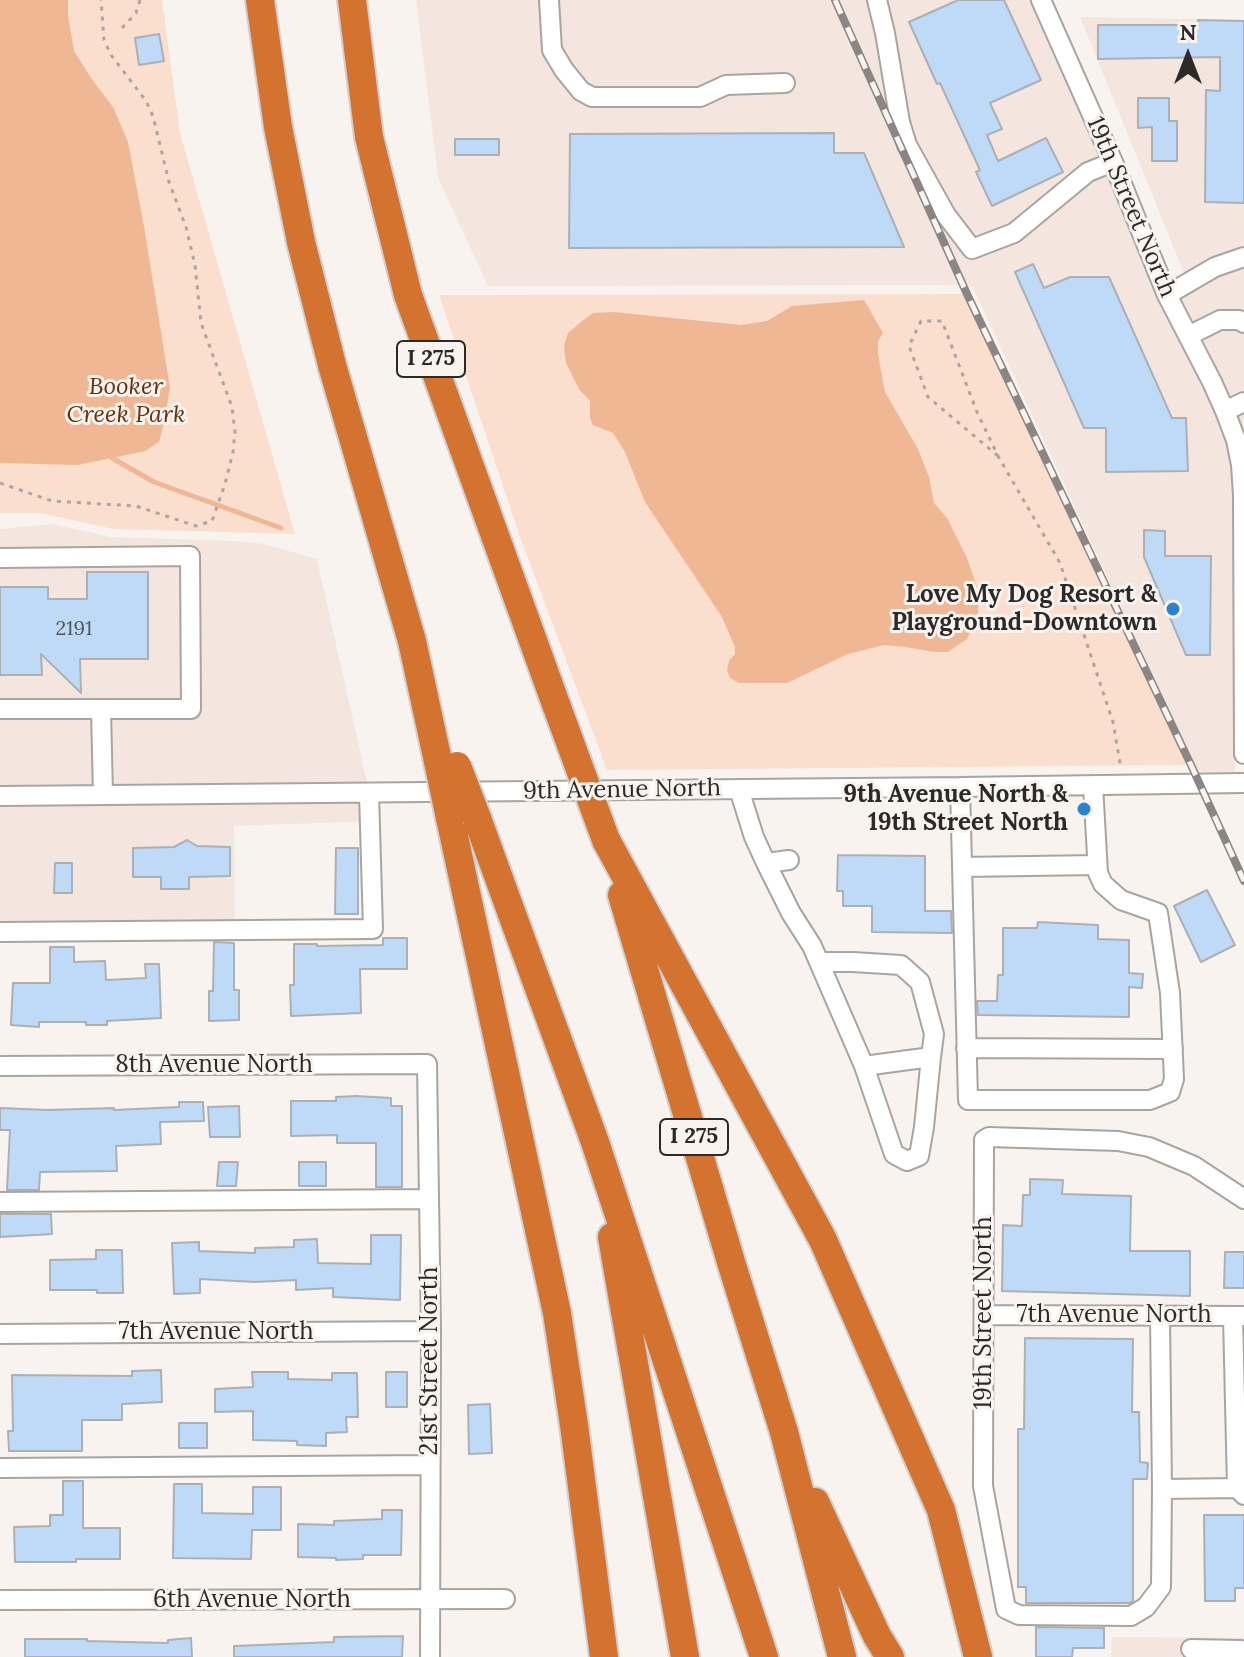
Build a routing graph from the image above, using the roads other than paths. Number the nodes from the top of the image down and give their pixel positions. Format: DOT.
graph roads {
  1 [pos="260,0"];
  2 [pos="352,0"];
  3 [pos="549,0"];
  4 [pos="877,0"];
  5 [pos="1041,0"];
  6 [pos="785,83"];
  7 [pos="1113,162"];
  8 [pos="1244,257"];
  9 [pos="1167,295"];
  10 [pos="1244,323"];
  11 [pos="1188,336"];
  12 [pos="1244,402"];
  13 [pos="1225,411"];
  14 [pos="0,558"];
  15 [pos="0,709"];
  16 [pos="101,710"];
  17 [pos="1244,754"];
  18 [pos="1244,783"];
  19 [pos="1093,785"];
  20 [pos="960,787"];
  21 [pos="739,789"];
  22 [pos="369,793"];
  23 [pos="103,795"];
  24 [pos="0,796"];
  25 [pos="463,818"];
  26 [pos="606,840"];
  27 [pos="789,860"];
  28 [pos="766,863"];
  29 [pos="1097,865"];
  30 [pos="962,867"];
  31 [pos="0,932"];
  32 [pos="819,962"];
  33 [pos="966,1048"];
  34 [pos="1173,1049"];
  35 [pos="931,1057"];
  36 [pos="427,1064"];
  37 [pos="0,1066"];
  38 [pos="864,1066"];
  39 [pos="595,1142"];
  40 [pos="429,1199"];
  41 [pos="1244,1199"];
  42 [pos="0,1202"];
  43 [pos="984,1315"];
  44 [pos="1160,1316"];
  45 [pos="1238,1316"];
  46 [pos="431,1331"];
  47 [pos="0,1334"];
  48 [pos="784,1432"];
  49 [pos="430,1465"];
  50 [pos="0,1468"];
  51 [pos="1162,1489"];
  52 [pos="1241,1492"];
  53 [pos="429,1599"];
  54 [pos="505,1599"];
  55 [pos="0,1600"];
  56 [pos="1191,1649"];
  57 [pos="430,1657"];
  58 [pos="604,1657"];
  59 [pos="685,1657"];
  60 [pos="764,1657"];
  61 [pos="842,1657"];
  62 [pos="890,1657"];
  63 [pos="978,1657"];
  64 [pos="1241,1657"];
  1 -- 25 [label="highway, bridge"];
  2 -- 26 [label="highway, I 275, bridge"];
  3 -- 6 [label="street"];
  4 -- 7 [label="street"];
  5 -- 7 [label="street, 19th Street North"];
  7 -- 9 [label="street, 19th Street North"];
  8 -- 9 [label="street"];
  9 -- 11 [label="street, 19th Street North"];
  10 -- 11 [label="street"];
  11 -- 13 [label="street, 19th Street North"];
  12 -- 13 [label="street"];
  13 -- 17 [label="street, 19th Street North"];
  14 -- 16 [label="street"];
  15 -- 16 [label="street"];
  16 -- 23 [label="street"];
  18 -- 19 [label="street, 9th Avenue North"];
  19 -- 20 [label="street, 9th Avenue North"];
  19 -- 29 [label="street"];
  20 -- 21 [label="street, 9th Avenue North"];
  20 -- 30 [label="street"];
  21 -- 22 [label="street, 9th Avenue North"];
  21 -- 28 [label="street"];
  22 -- 23 [label="street, 9th Avenue North"];
  22 -- 31 [label="street"];
  23 -- 24 [label="street, 9th Avenue North"];
  25 -- 39 [label="highway"];
  25 -- 58 [label="highway"];
  26 -- 48 [label="highway, I 275"];
  26 -- 63 [label="highway"];
  27 -- 28 [label="street"];
  28 -- 32 [label="street"];
  29 -- 30 [label="street"];
  29 -- 34 [label="street"];
  30 -- 33 [label="street"];
  32 -- 35 [label="street"];
  32 -- 38 [label="street"];
  33 -- 34 [label="street"];
  33 -- 34 [label="street"];
  35 -- 38 [label="street"];
  35 -- 38 [label="street"];
  36 -- 37 [label="street, 8th Avenue North"];
  36 -- 40 [label="street, 21st Street North"];
  39 -- 59 [label="highway"];
  39 -- 60 [label="highway"];
  40 -- 42 [label="street"];
  40 -- 46 [label="street, 21st Street North"];
  41 -- 43 [label="street, 19th Street North"];
  43 -- 44 [label="street, 7th Avenue North"];
  43 -- 51 [label="street, 19th Street North"];
  44 -- 45 [label="street, 7th Avenue North"];
  44 -- 51 [label="street"];
  45 -- 52 [label="street"];
  46 -- 47 [label="street, 7th Avenue North"];
  46 -- 49 [label="street, 21st Street North"];
  48 -- 61 [label="highway, I 275"];
  48 -- 62 [label="highway"];
  49 -- 50 [label="street"];
  49 -- 53 [label="street, 21st Street North"];
  51 -- 52 [label="street"];
  53 -- 54 [label="street, 6th Avenue North"];
  53 -- 55 [label="street, 6th Avenue North"];
  53 -- 57 [label="street, 21st Street North"];
  56 -- 64 [label="street"];
}
